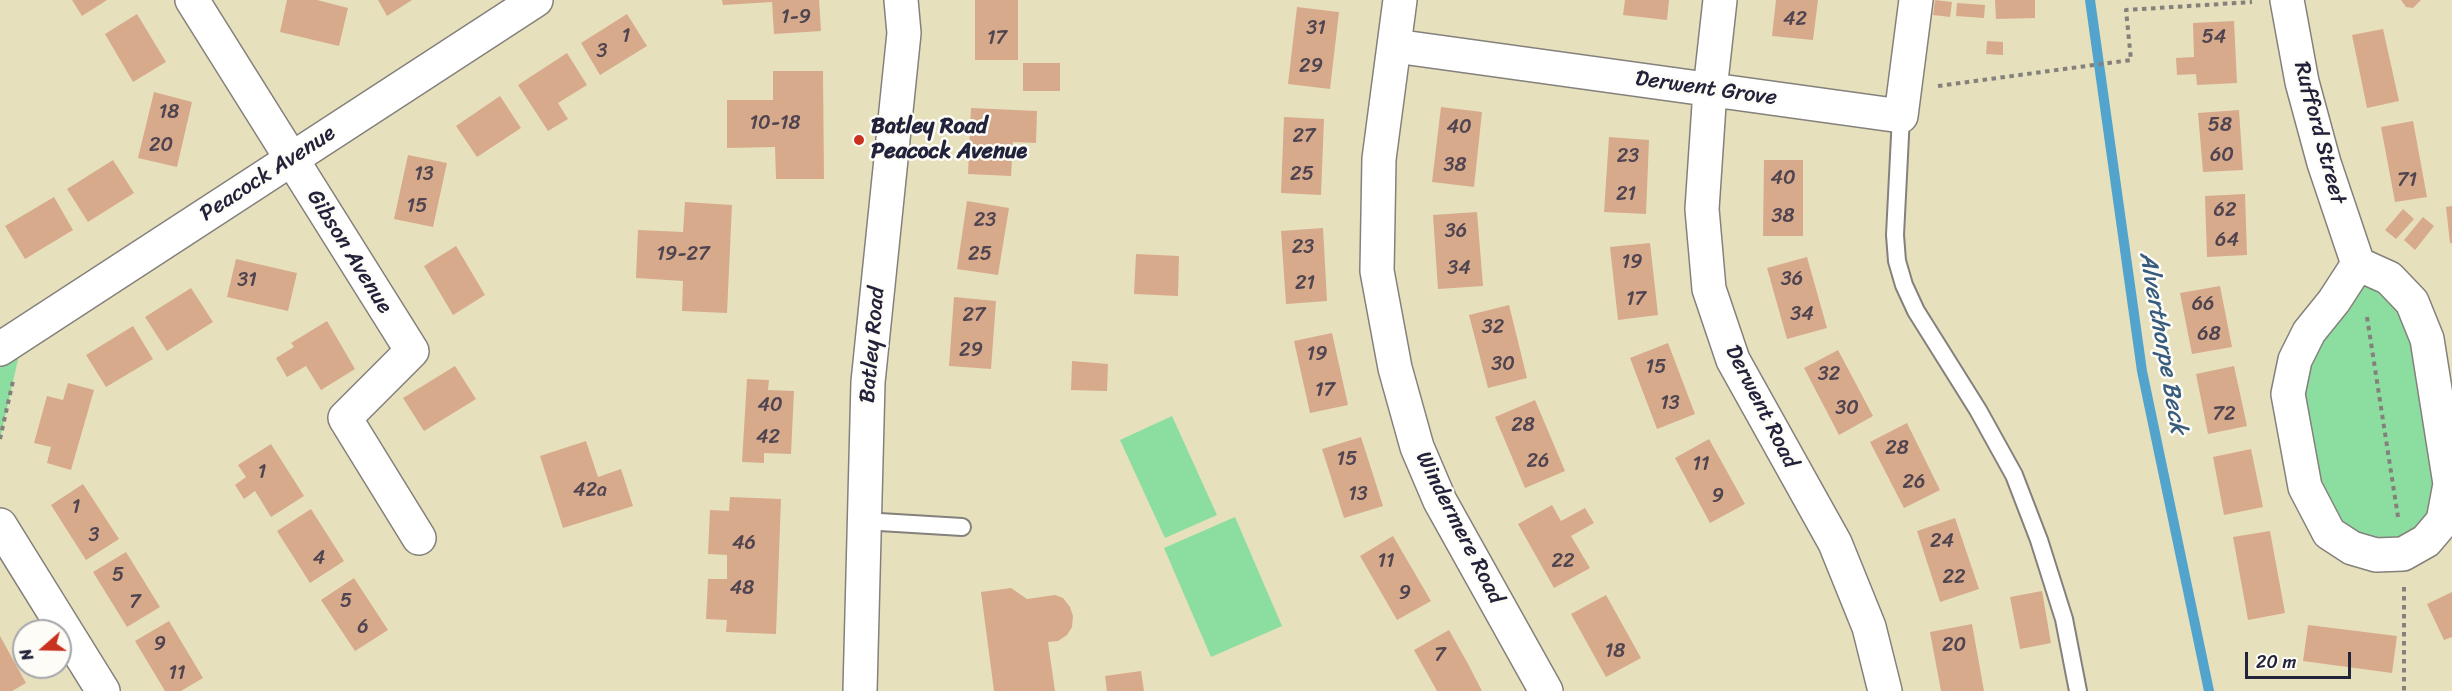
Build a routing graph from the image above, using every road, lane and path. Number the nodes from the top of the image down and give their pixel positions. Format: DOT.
graph roads {
  1 [pos="192,0"];
  2 [pos="536,0"];
  3 [pos="901,0"];
  4 [pos="1400,0"];
  5 [pos="1720,0"];
  6 [pos="1916,0"];
  7 [pos="2287,0"];
  8 [pos="1395,46"];
  9 [pos="1710,90"];
  10 [pos="1903,104"];
  11 [pos="291,160"];
  12 [pos="2358,264"];
  13 [pos="0,349"];
  14 [pos="863,521"];
  15 [pos="0,525"];
  16 [pos="962,527"];
  17 [pos="419,538"];
  18 [pos="2403,554"];
  19 [pos="103,691"];
  20 [pos="860,691"];
  21 [pos="1546,691"];
  22 [pos="1885,691"];
  23 [pos="2078,691"];
  24 [pos="2404,691"];
  1 -- 11 [label="street, Gibson Avenue"];
  2 -- 11 [label="street, Peacock Avenue"];
  3 -- 14 [label="street, Batley Road"];
  4 -- 8 [label="street, Windermere Road"];
  5 -- 9 [label="street, Derwent Road"];
  6 -- 10 [label="street"];
  7 -- 10 [label="path"];
  7 -- 12 [label="street, Rufford Street"];
  8 -- 9 [label="street, Derwent Grove"];
  8 -- 21 [label="street, Windermere Road"];
  9 -- 10 [label="street, Derwent Grove"];
  9 -- 22 [label="street, Derwent Road"];
  10 -- 23 [label="lane"];
  11 -- 13 [label="street, Peacock Avenue"];
  11 -- 17 [label="street, Gibson Avenue"];
  12 -- 18 [label="path"];
  12 -- 18 [label="street"];
  12 -- 18 [label="street"];
  14 -- 16 [label="lane"];
  14 -- 20 [label="street, Batley Road"];
  15 -- 19 [label="street"];
  18 -- 24 [label="path"];
}
